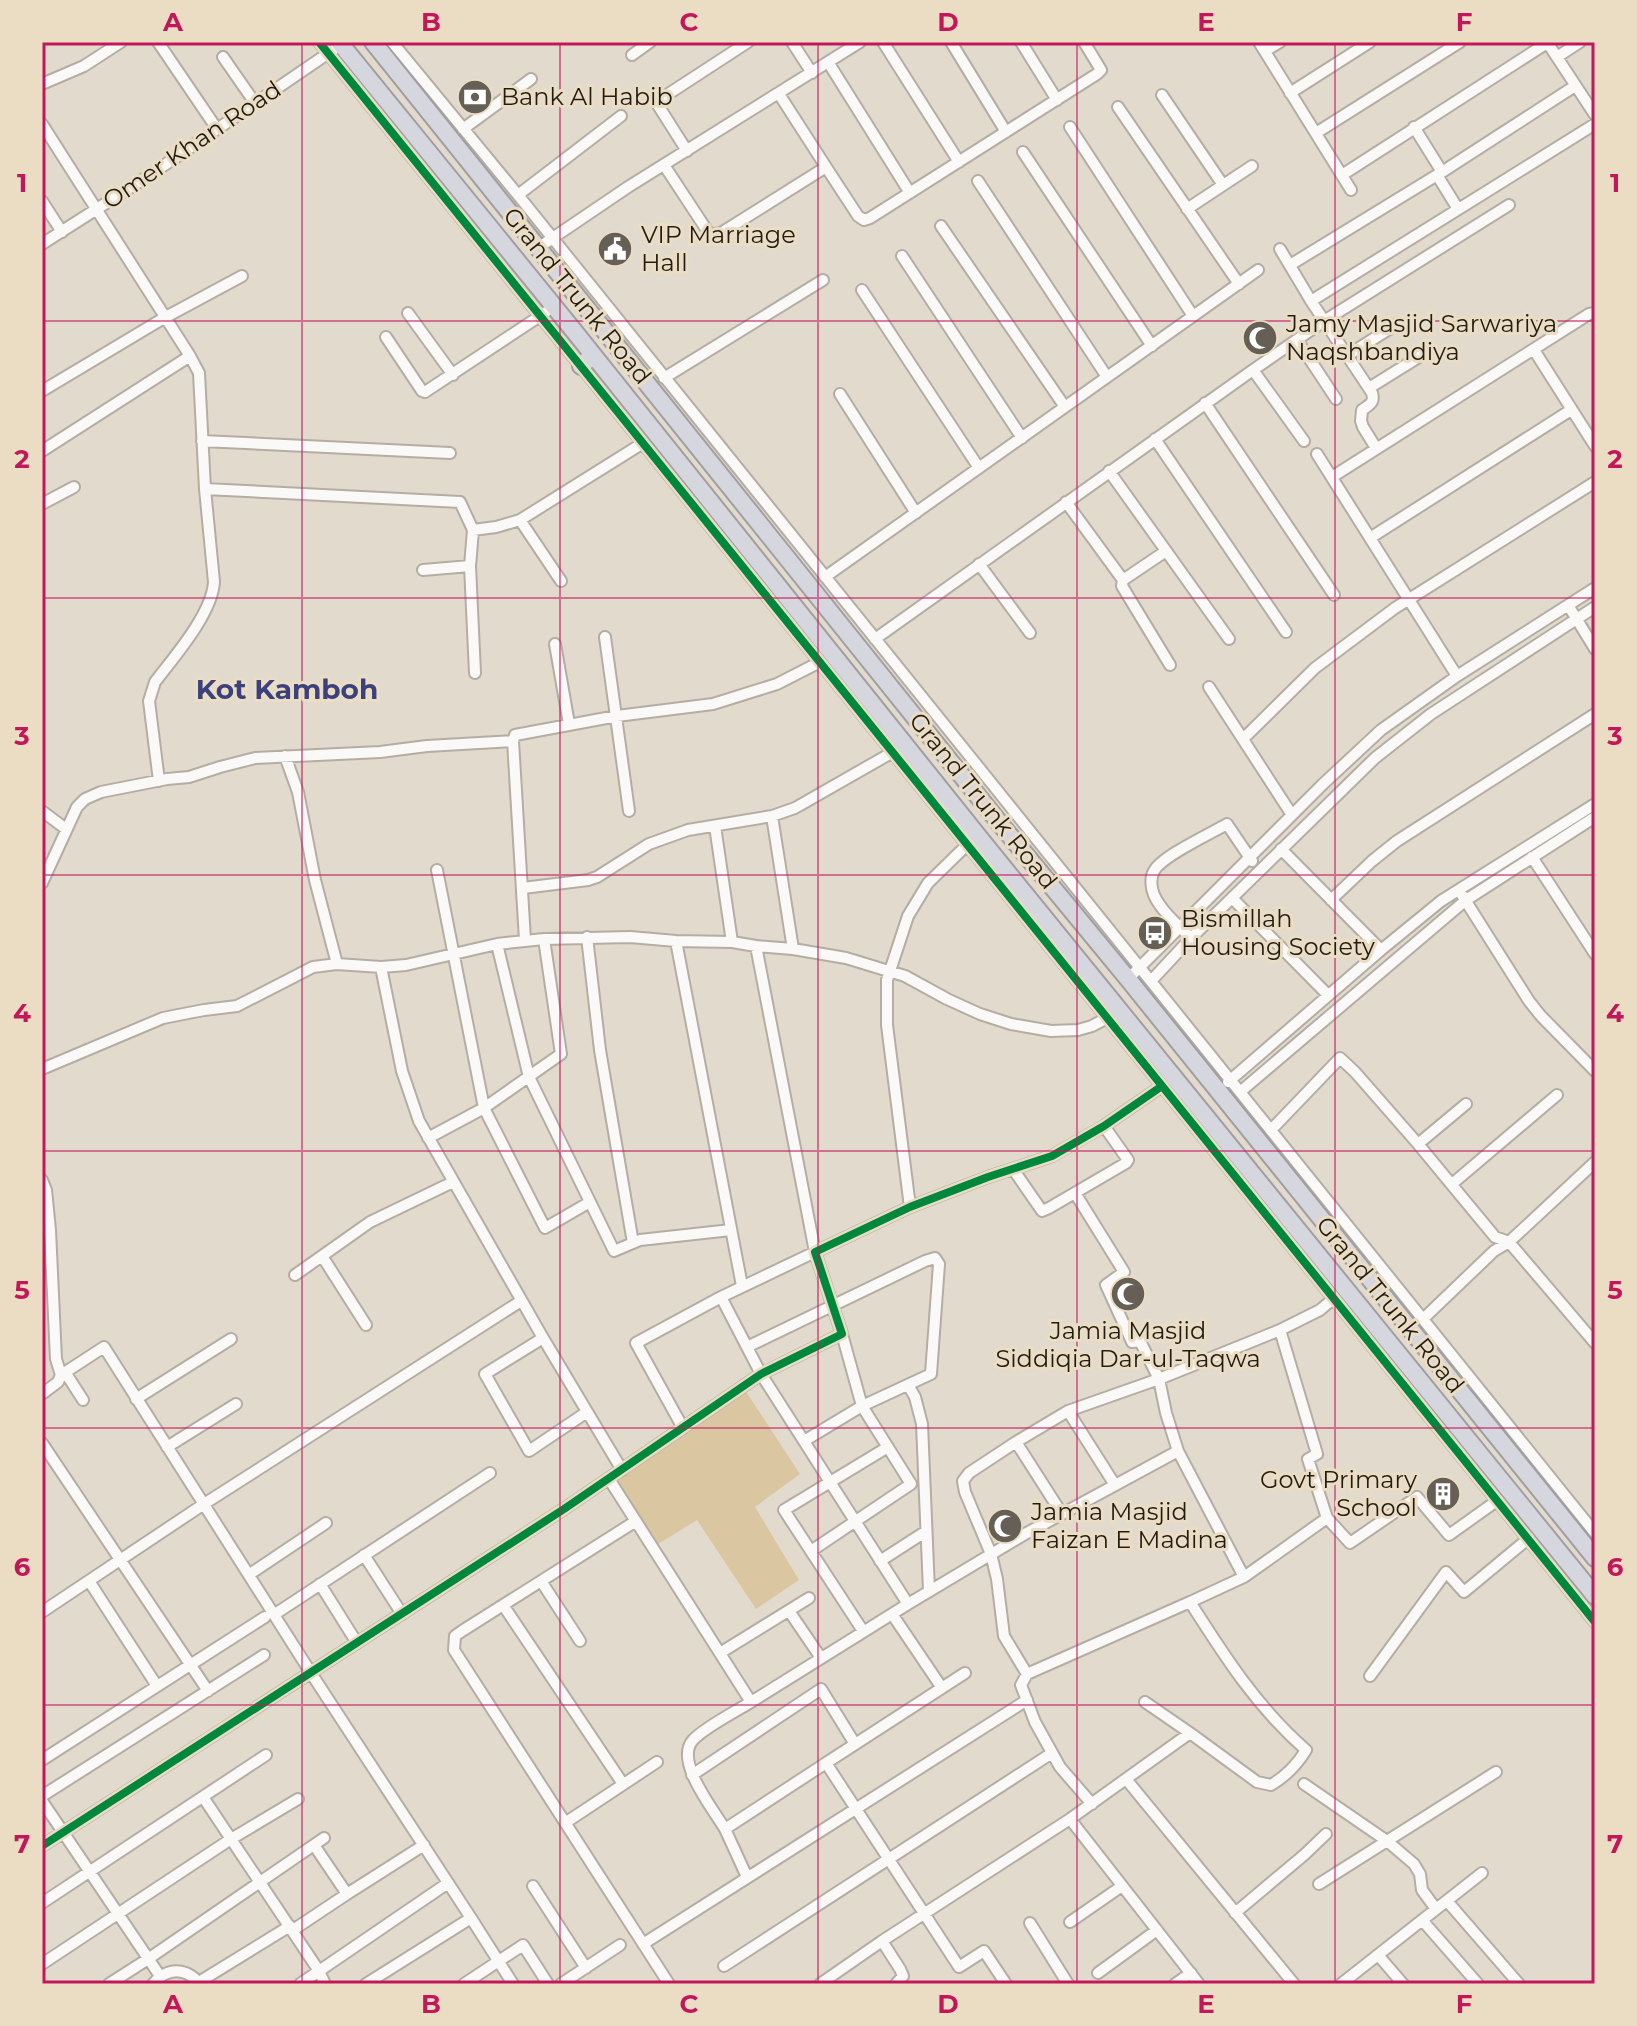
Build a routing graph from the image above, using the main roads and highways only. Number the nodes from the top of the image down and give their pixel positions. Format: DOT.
graph roads {
  1 [pos="373,42"];
  2 [pos="336,47"];
  3 [pos="593,316"];
  4 [pos="574,331"];
  5 [pos="1002,826"];
  6 [pos="975,843"];
  7 [pos="1516,1461"];
  8 [pos="1492,1481"];
  9 [pos="1595,1558"];
  10 [pos="1595,1596"];
  1 -- 3 [label="highway, Grand Trunk Road"];
  2 -- 4 [label="highway, Grand Trunk Road"];
  3 -- 4 [label="highway"];
  3 -- 5 [label="highway, Grand Trunk Road"];
  4 -- 6 [label="highway, Grand Trunk Road"];
  5 -- 6 [label="highway"];
  5 -- 7 [label="highway, Grand Trunk Road"];
  6 -- 8 [label="highway, Grand Trunk Road"];
  7 -- 8 [label="highway"];
  7 -- 9 [label="highway, Grand Trunk Road"];
  8 -- 10 [label="highway, Grand Trunk Road"];
}
